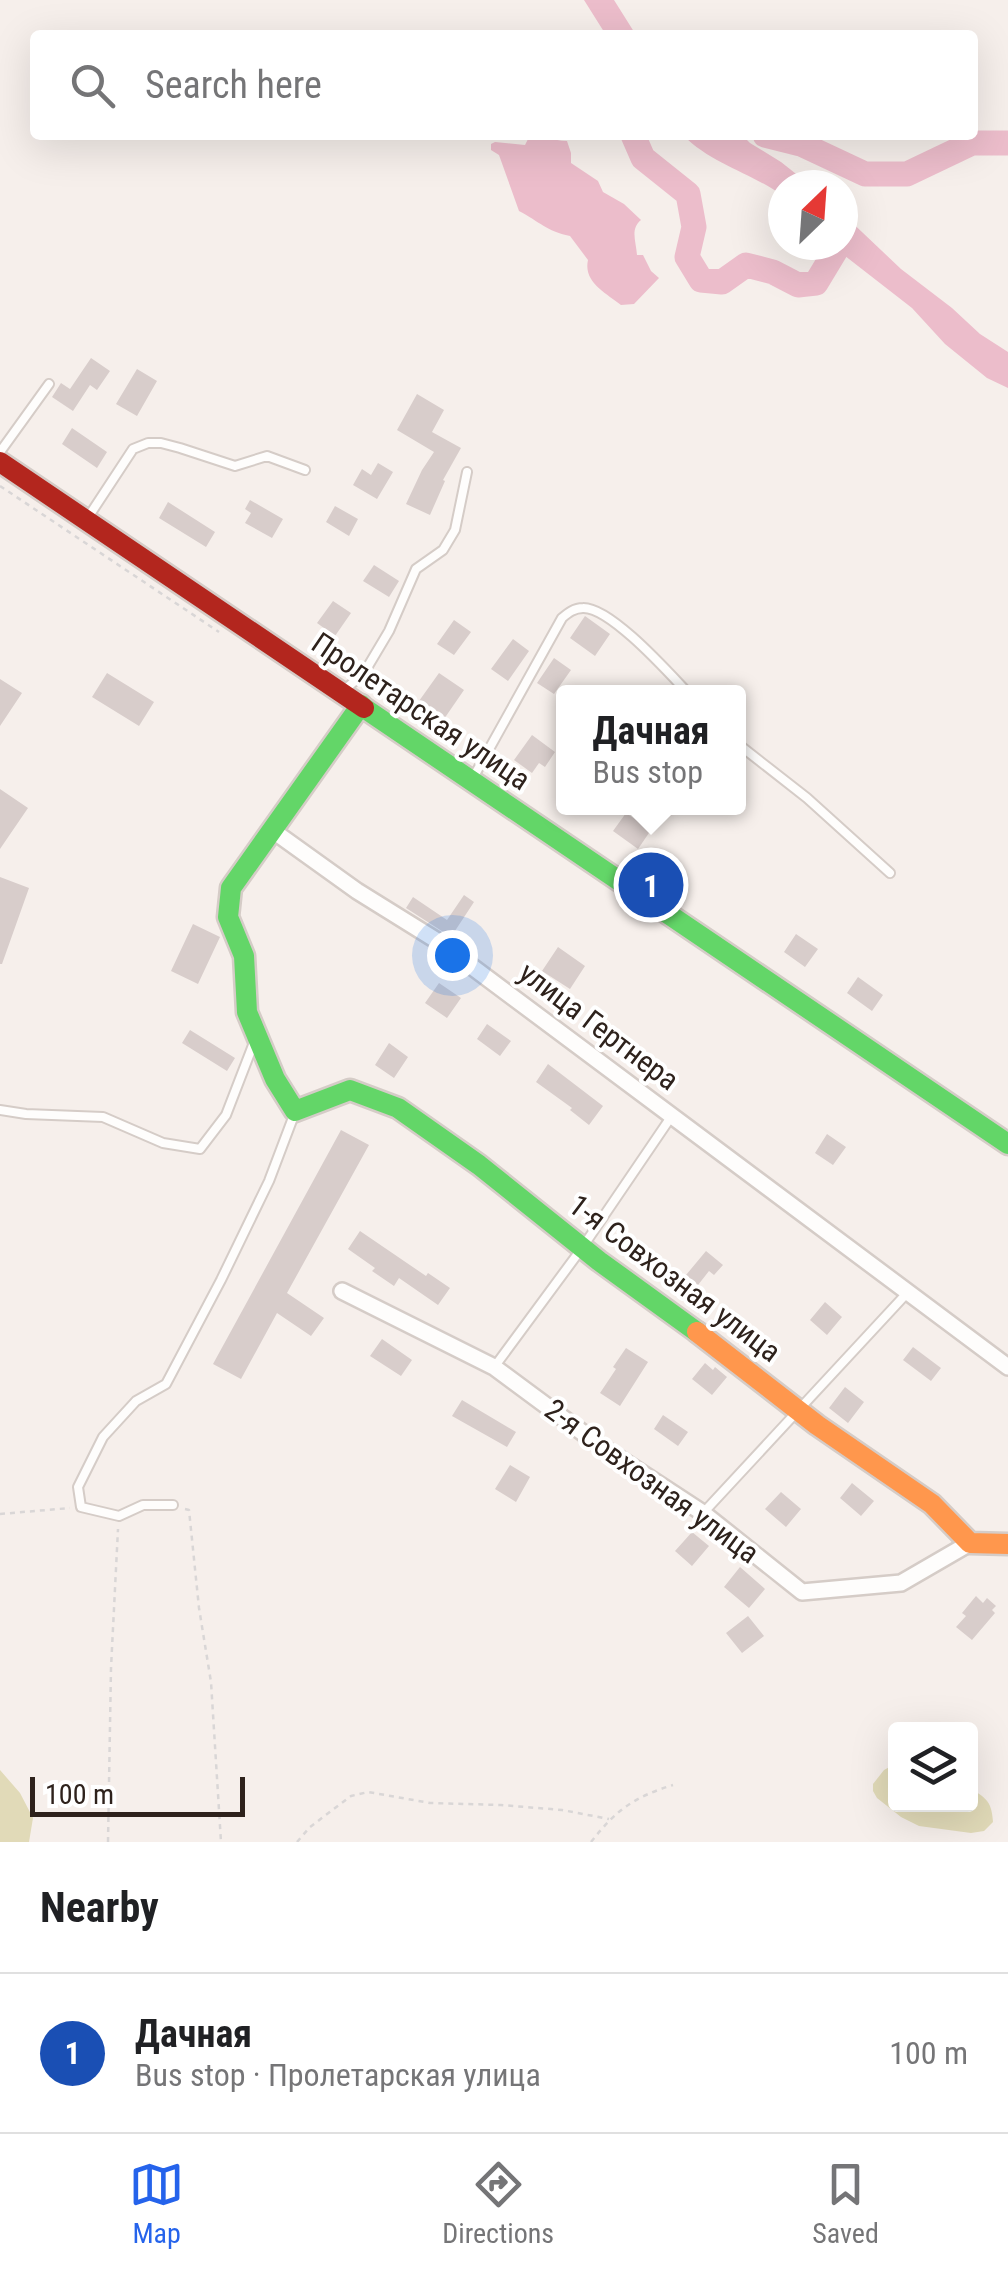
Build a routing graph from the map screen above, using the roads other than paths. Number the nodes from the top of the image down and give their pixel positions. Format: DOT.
graph roads {
  1 [pos="49,384"];
  2 [pos="0,452"];
  3 [pos="0,462"];
  4 [pos="305,470"];
  5 [pos="467,472"];
  6 [pos="87,519"];
  7 [pos="680,685"];
  8 [pos="342,692"];
  9 [pos="360,705"];
  10 [pos="746,750"];
  11 [pos="471,782"];
  12 [pos="272,830"];
  13 [pos="890,873"];
  14 [pos="257,1036"];
  15 [pos="0,1110"];
  16 [pos="295,1111"];
  17 [pos="672,1117"];
  18 [pos="1008,1144"];
  19 [pos="582,1248"];
  20 [pos="342,1290"];
  21 [pos="908,1292"];
  22 [pos="494,1367"];
  23 [pos="1008,1367"];
  24 [pos="798,1410"];
  25 [pos="172,1504"];
  26 [pos="703,1513"];
  27 [pos="970,1544"];
  28 [pos="1008,1544"];
  1 -- 2 [label="lane"];
  3 -- 6 [label="street, Пролетарская улица"];
  4 -- 6 [label="lane"];
  5 -- 8 [label="lane"];
  6 -- 8 [label="street, Пролетарская улица"];
  7 -- 11 [label="lane"];
  8 -- 9 [label="street, Пролетарская улица"];
  9 -- 11 [label="street, Пролетарская улица"];
  9 -- 12 [label="street"];
  10 -- 13 [label="lane"];
  11 -- 18 [label="street, Пролетарская улица"];
  12 -- 14 [label="street"];
  12 -- 17 [label="street, улица Гертнера"];
  14 -- 15 [label="lane"];
  14 -- 16 [label="street"];
  16 -- 19 [label="street, 1-я Совхозная улица"];
  16 -- 25 [label="lane"];
  17 -- 19 [label="lane"];
  17 -- 21 [label="street, улица Гертнера"];
  19 -- 22 [label="lane"];
  19 -- 24 [label="street, 1-я Совхозная улица"];
  20 -- 22 [label="street, 2-я Совхозная улица"];
  21 -- 23 [label="street, улица Гертнера"];
  21 -- 24 [label="lane"];
  22 -- 26 [label="street, 2-я Совхозная улица"];
  24 -- 26 [label="lane"];
  24 -- 27 [label="street, 1-я Совхозная улица"];
  26 -- 27 [label="street, 2-я Совхозная улица"];
  27 -- 28 [label="street"];
}
